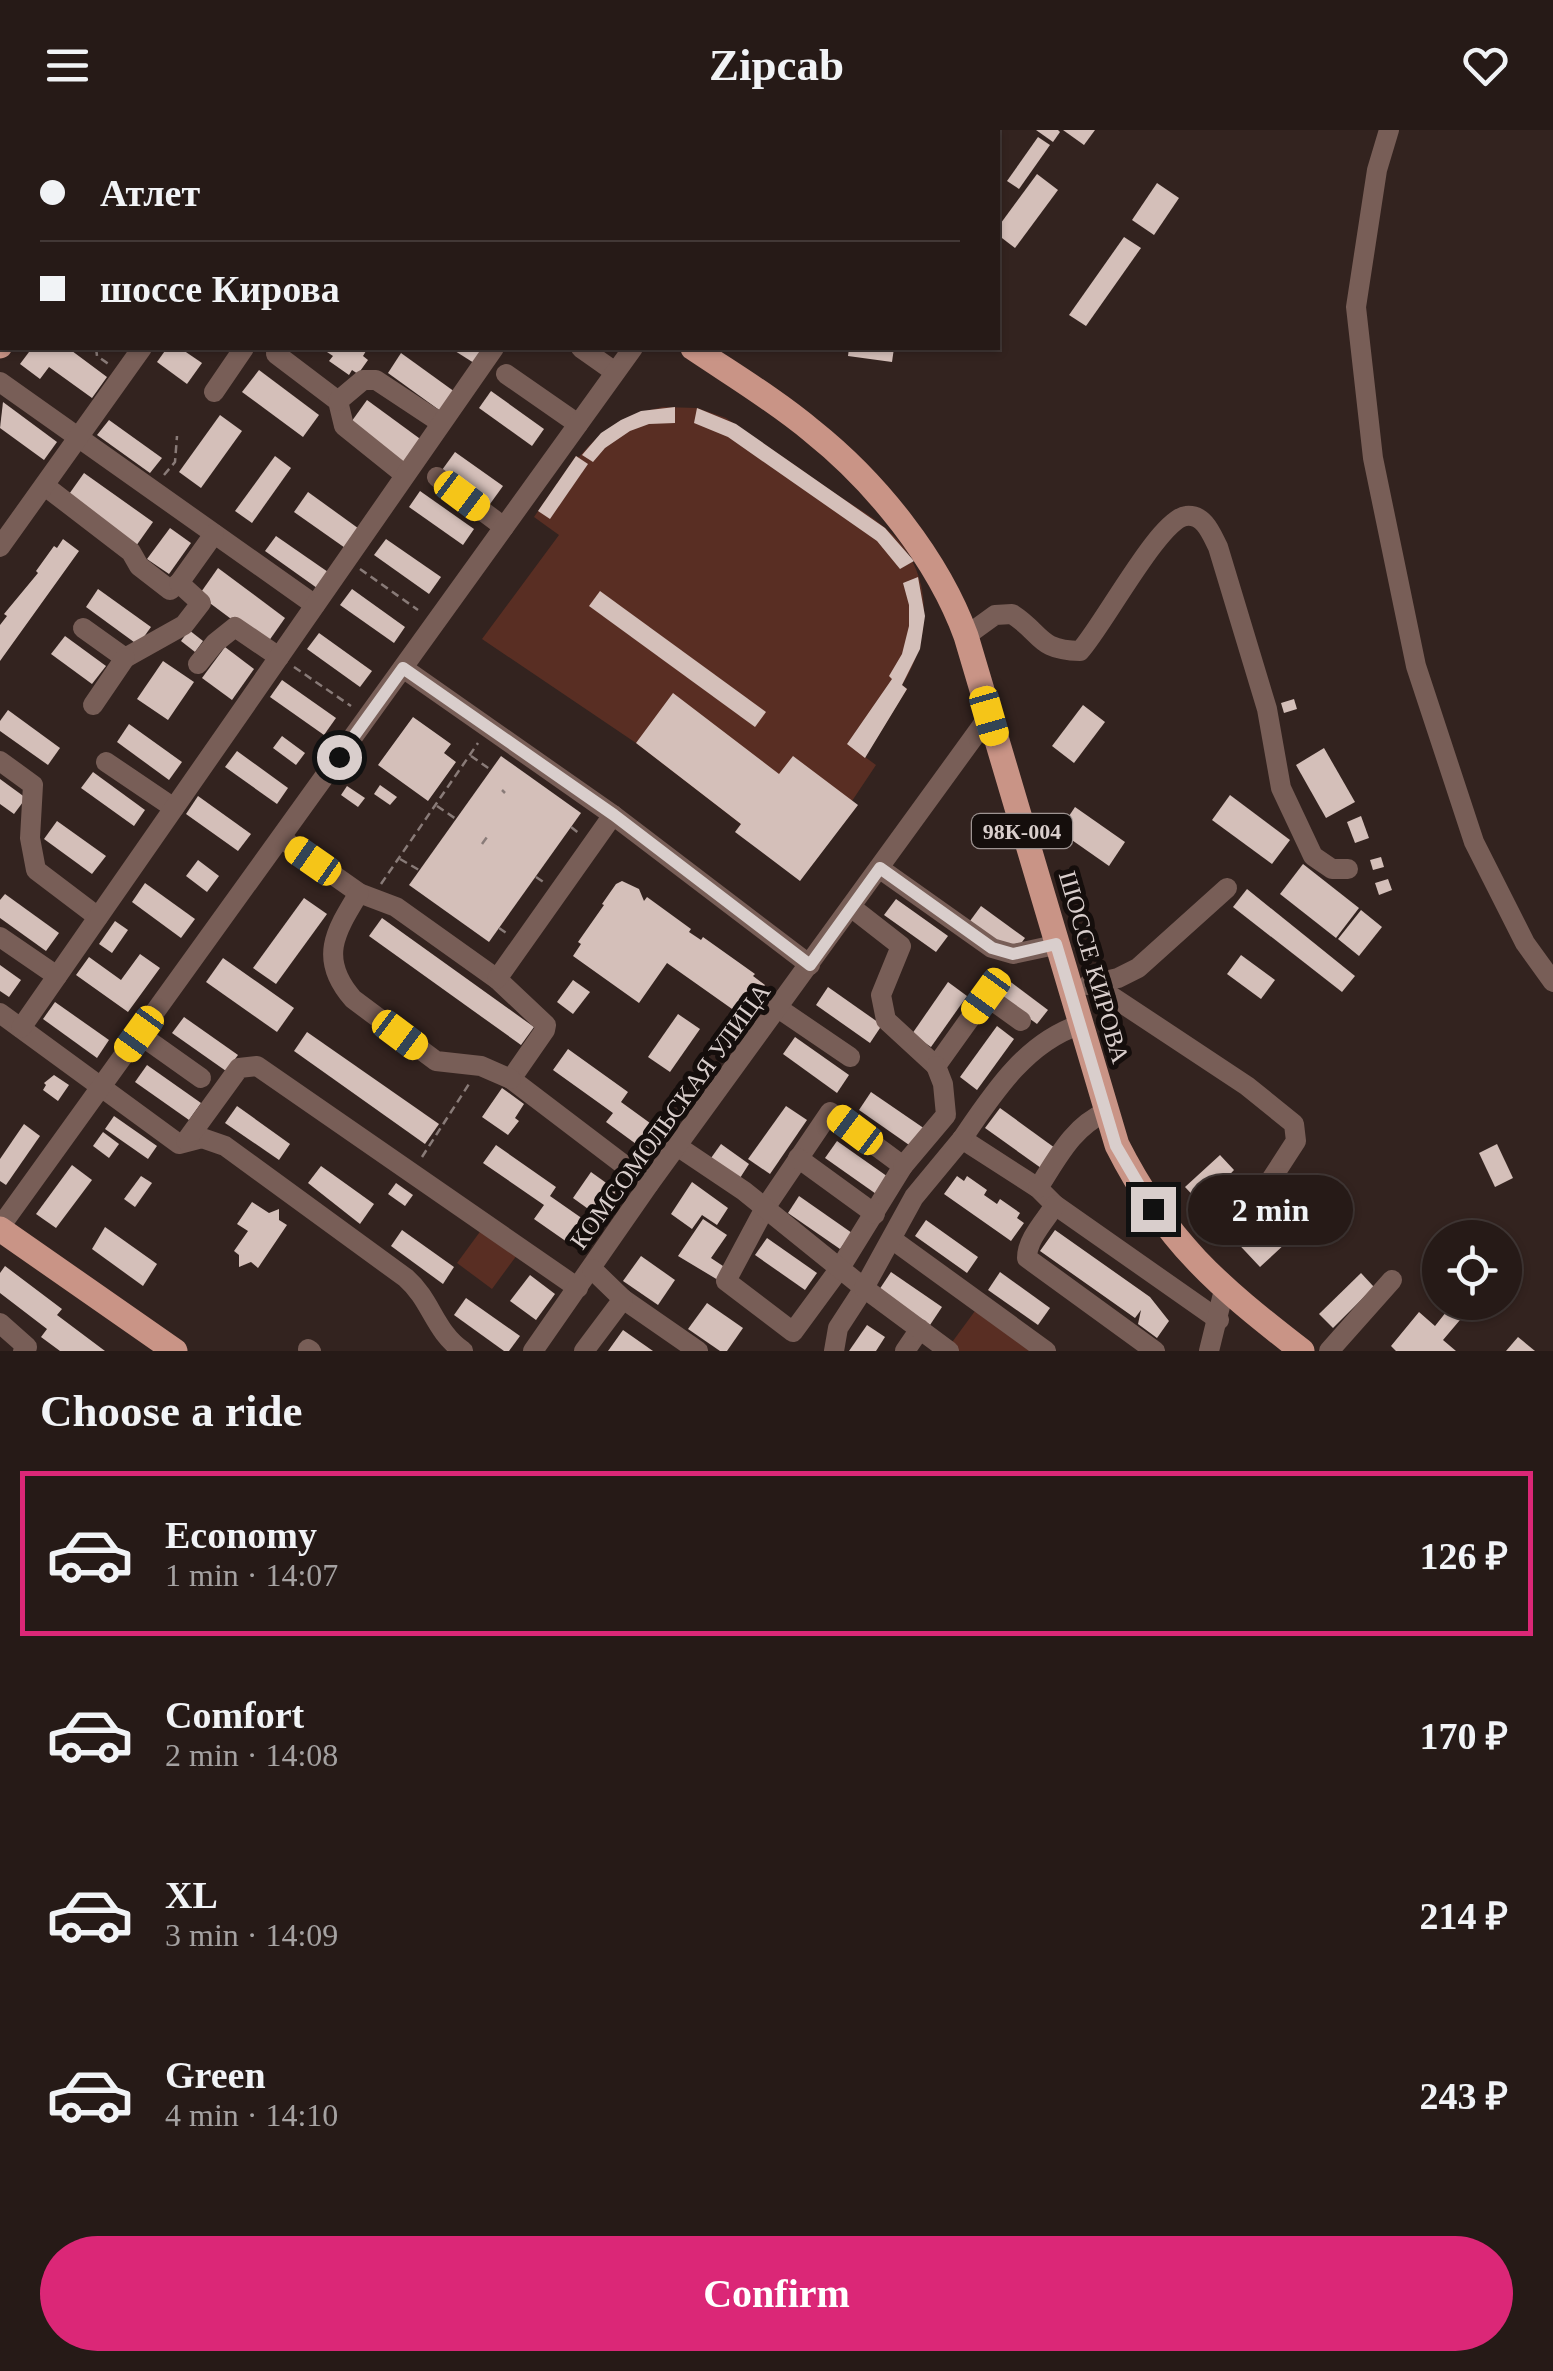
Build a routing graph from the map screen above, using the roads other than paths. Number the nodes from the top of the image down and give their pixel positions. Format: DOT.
graph roads {
  1 [pos="1389,130"];
  2 [pos="141,350"];
  3 [pos="243,350"];
  4 [pos="493,350"];
  5 [pos="584,350"];
  6 [pos="632,350"];
  7 [pos="696,350"];
  8 [pos="276,354"];
  9 [pos="615,372"];
  10 [pos="506,374"];
  11 [pos="0,382"];
  12 [pos="214,392"];
  13 [pos="338,402"];
  14 [pos="441,424"];
  15 [pos="578,424"];
  16 [pos="80,438"];
  17 [pos="405,475"];
  18 [pos="437,477"];
  19 [pos="45,486"];
  20 [pos="504,527"];
  21 [pos="214,534"];
  22 [pos="0,547"];
  23 [pos="178,583"];
  24 [pos="315,606"];
  25 [pos="83,628"];
  26 [pos="966,636"];
  27 [pos="125,658"];
  28 [pos="286,661"];
  29 [pos="198,664"];
  30 [pos="403,668"];
  31 [pos="93,704"];
  32 [pos="989,716"];
  33 [pos="0,761"];
  34 [pos="106,762"];
  35 [pos="174,808"];
  36 [pos="614,815"];
  37 [pos="281,838"];
  38 [pos="880,868"];
  39 [pos="1348,869"];
  40 [pos="1227,888"];
  41 [pos="365,896"];
  42 [pos="851,907"];
  43 [pos="98,917"];
  44 [pos="0,936"];
  45 [pos="1056,944"];
  46 [pos="810,965"];
  47 [pos="58,976"];
  48 [pos="498,979"];
  49 [pos="1553,982"];
  50 [pos="1080,987"];
  51 [pos="778,1008"];
  52 [pos="0,1014"];
  53 [pos="1020,1021"];
  54 [pos="1078,1025"];
  55 [pos="21,1028"];
  56 [pos="139,1034"];
  57 [pos="850,1058"];
  58 [pos="936,1066"];
  59 [pos="201,1078"];
  60 [pos="511,1079"];
  61 [pos="101,1087"];
  62 [pos="1106,1112"];
  63 [pos="962,1139"];
  64 [pos="186,1141"];
  65 [pos="677,1146"];
  66 [pos="798,1158"];
  67 [pos="904,1166"];
  68 [pos="649,1184"];
  69 [pos="1038,1188"];
  70 [pos="1261,1195"];
  71 [pos="1055,1205"];
  72 [pos="764,1208"];
  73 [pos="874,1214"];
  74 [pos="0,1228"];
  75 [pos="893,1240"];
  76 [pos="592,1268"];
  77 [pos="840,1268"];
  78 [pos="1392,1280"];
  79 [pos="578,1288"];
  80 [pos="864,1288"];
  81 [pos="1224,1290"];
  82 [pos="623,1300"];
  83 [pos="1219,1320"];
  84 [pos="0,1323"];
  85 [pos="920,1330"];
  86 [pos="28,1350"];
  87 [pos="175,1351"];
  88 [pos="463,1351"];
  89 [pos="533,1351"];
  90 [pos="584,1351"];
  91 [pos="698,1351"];
  92 [pos="834,1351"];
  93 [pos="904,1351"];
  94 [pos="948,1351"];
  95 [pos="1046,1351"];
  96 [pos="1155,1351"];
  97 [pos="1209,1351"];
  98 [pos="1302,1351"];
  99 [pos="1329,1351"];
  1 -- 49 [label="street"];
  2 -- 16 [label="street"];
  3 -- 12 [label="street"];
  4 -- 14 [label="street"];
  5 -- 9 [label="street"];
  6 -- 9 [label="street"];
  7 -- 26 [label="main road, ШОССЕ КИРОВА / 98К-004"];
  8 -- 13 [label="street"];
  9 -- 15 [label="street"];
  10 -- 15 [label="street"];
  11 -- 16 [label="street"];
  13 -- 14 [label="street"];
  13 -- 17 [label="street"];
  14 -- 17 [label="street"];
  15 -- 20 [label="street"];
  16 -- 19 [label="street"];
  16 -- 21 [label="street"];
  17 -- 24 [label="street"];
  18 -- 20 [label="street"];
  19 -- 22 [label="street"];
  19 -- 23 [label="street"];
  20 -- 30 [label="street"];
  21 -- 23 [label="street"];
  21 -- 24 [label="street"];
  23 -- 27 [label="street"];
  24 -- 28 [label="street"];
  25 -- 27 [label="street"];
  26 -- 32 [label="main road, ШОССЕ КИРОВА / 98К-004"];
  26 -- 39 [label="street"];
  27 -- 31 [label="street"];
  28 -- 29 [label="street"];
  28 -- 35 [label="street"];
  30 -- 36 [label="street"];
  30 -- 37 [label="street"];
  32 -- 38 [label="street, КОМСОМОЛЬСКАЯ УЛИЦА"];
  32 -- 45 [label="main road, ШОССЕ КИРОВА / 98К-004"];
  33 -- 43 [label="street"];
  34 -- 35 [label="street"];
  35 -- 43 [label="street"];
  36 -- 46 [label="street"];
  36 -- 48 [label="street"];
  37 -- 41 [label="street"];
  37 -- 56 [label="street"];
  38 -- 42 [label="street, КОМСОМОЛЬСКАЯ УЛИЦА"];
  38 -- 45 [label="street"];
  40 -- 50 [label="street"];
  41 -- 48 [label="street"];
  41 -- 60 [label="street"];
  42 -- 46 [label="street, КОМСОМОЛЬСКАЯ УЛИЦА"];
  42 -- 58 [label="street"];
  43 -- 47 [label="street"];
  44 -- 47 [label="street"];
  45 -- 50 [label="main road, ШОССЕ КИРОВА / 98К-004"];
  46 -- 51 [label="street, КОМСОМОЛЬСКАЯ УЛИЦА"];
  47 -- 55 [label="street"];
  48 -- 60 [label="street"];
  50 -- 54 [label="main road, ШОССЕ КИРОВА / 98К-004"];
  50 -- 70 [label="street"];
  51 -- 57 [label="street"];
  51 -- 65 [label="street, КОМСОМОЛЬСКАЯ УЛИЦА"];
  52 -- 55 [label="street"];
  53 -- 58 [label="street"];
  54 -- 62 [label="main road, ШОССЕ КИРОВА / 98К-004"];
  54 -- 63 [label="street"];
  55 -- 61 [label="street"];
  56 -- 59 [label="street"];
  56 -- 61 [label="street"];
  58 -- 67 [label="street"];
  60 -- 68 [label="street"];
  61 -- 64 [label="street"];
  61 -- 74 [label="street"];
  62 -- 69 [label="street"];
  62 -- 81 [label="main road, ШОССЕ КИРОВА / 98К-004"];
  63 -- 69 [label="street"];
  63 -- 75 [label="street"];
  64 -- 79 [label="street"];
  64 -- 88 [label="street"];
  65 -- 68 [label="street, КОМСОМОЛЬСКАЯ УЛИЦА"];
  65 -- 72 [label="street"];
  66 -- 67 [label="street"];
  66 -- 72 [label="street"];
  66 -- 73 [label="street"];
  67 -- 73 [label="street"];
  68 -- 76 [label="street, КОМСОМОЛЬСКАЯ УЛИЦА"];
  69 -- 71 [label="street"];
  71 -- 83 [label="street"];
  71 -- 96 [label="street"];
  72 -- 77 [label="street"];
  72 -- 77 [label="street"];
  73 -- 77 [label="street"];
  74 -- 87 [label="main road"];
  75 -- 80 [label="street"];
  75 -- 95 [label="street"];
  76 -- 79 [label="street, КОМСОМОЛЬСКАЯ УЛИЦА"];
  76 -- 82 [label="street"];
  77 -- 80 [label="street"];
  78 -- 99 [label="street"];
  79 -- 89 [label="street, КОМСОМОЛЬСКАЯ УЛИЦА"];
  80 -- 85 [label="street"];
  80 -- 92 [label="street"];
  81 -- 83 [label="street"];
  81 -- 98 [label="main road, ШОССЕ КИРОВА / 98К-004"];
  82 -- 90 [label="street"];
  82 -- 91 [label="street"];
  83 -- 97 [label="street"];
  84 -- 86 [label="street"];
  85 -- 93 [label="street"];
  85 -- 94 [label="street"];
}
